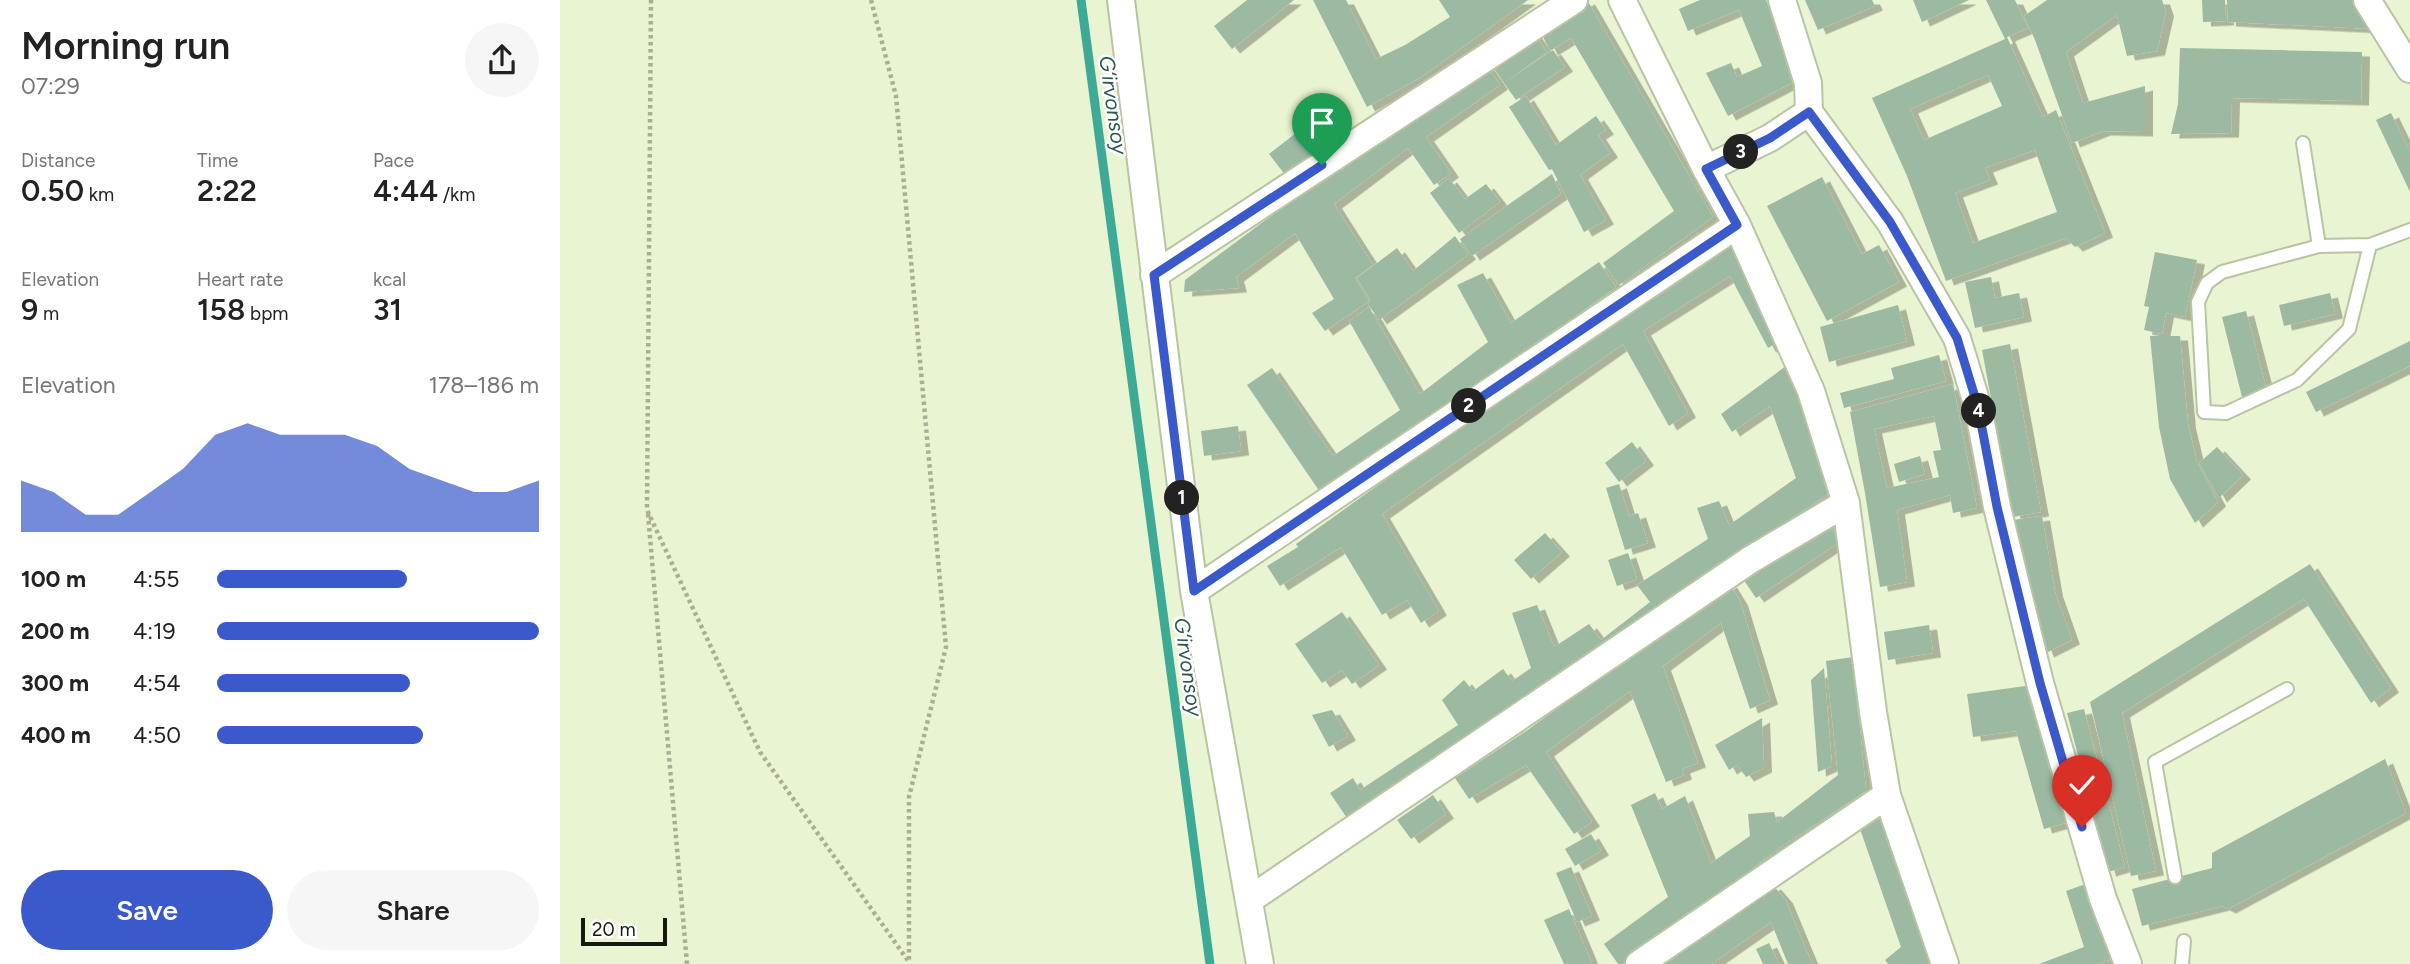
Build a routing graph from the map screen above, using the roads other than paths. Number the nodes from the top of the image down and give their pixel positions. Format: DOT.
graph roads {
  1 [pos="1121,0"];
  2 [pos="1574,0"];
  3 [pos="1622,0"];
  4 [pos="1782,0"];
  5 [pos="2367,0"];
  6 [pos="2410,69"];
  7 [pos="1809,112"];
  8 [pos="2303,144"];
  9 [pos="1706,169"];
  10 [pos="1737,225"];
  11 [pos="2410,230"];
  12 [pos="2370,245"];
  13 [pos="2319,246"];
  14 [pos="1154,275"];
  15 [pos="1846,503"];
  16 [pos="1194,591"];
  17 [pos="2287,689"];
  18 [pos="1887,794"];
  19 [pos="2175,877"];
  20 [pos="1249,900"];
  21 [pos="2184,941"];
  22 [pos="1259,964"];
  23 [pos="1639,964"];
  24 [pos="1945,964"];
  25 [pos="2128,964"];
  26 [pos="2182,964"];
  1 -- 14 [label="street"];
  2 -- 14 [label="street"];
  3 -- 9 [label="street"];
  4 -- 7 [label="street"];
  5 -- 6 [label="street"];
  7 -- 9 [label="street"];
  7 -- 25 [label="street"];
  8 -- 13 [label="lane"];
  9 -- 10 [label="street"];
  10 -- 15 [label="street"];
  10 -- 16 [label="street"];
  11 -- 12 [label="lane"];
  12 -- 13 [label="lane"];
  12 -- 13 [label="lane"];
  14 -- 16 [label="street"];
  15 -- 18 [label="street"];
  15 -- 20 [label="street"];
  16 -- 20 [label="street"];
  17 -- 19 [label="lane"];
  18 -- 23 [label="street"];
  18 -- 24 [label="street"];
  20 -- 22 [label="street"];
  21 -- 26 [label="lane"];
}
